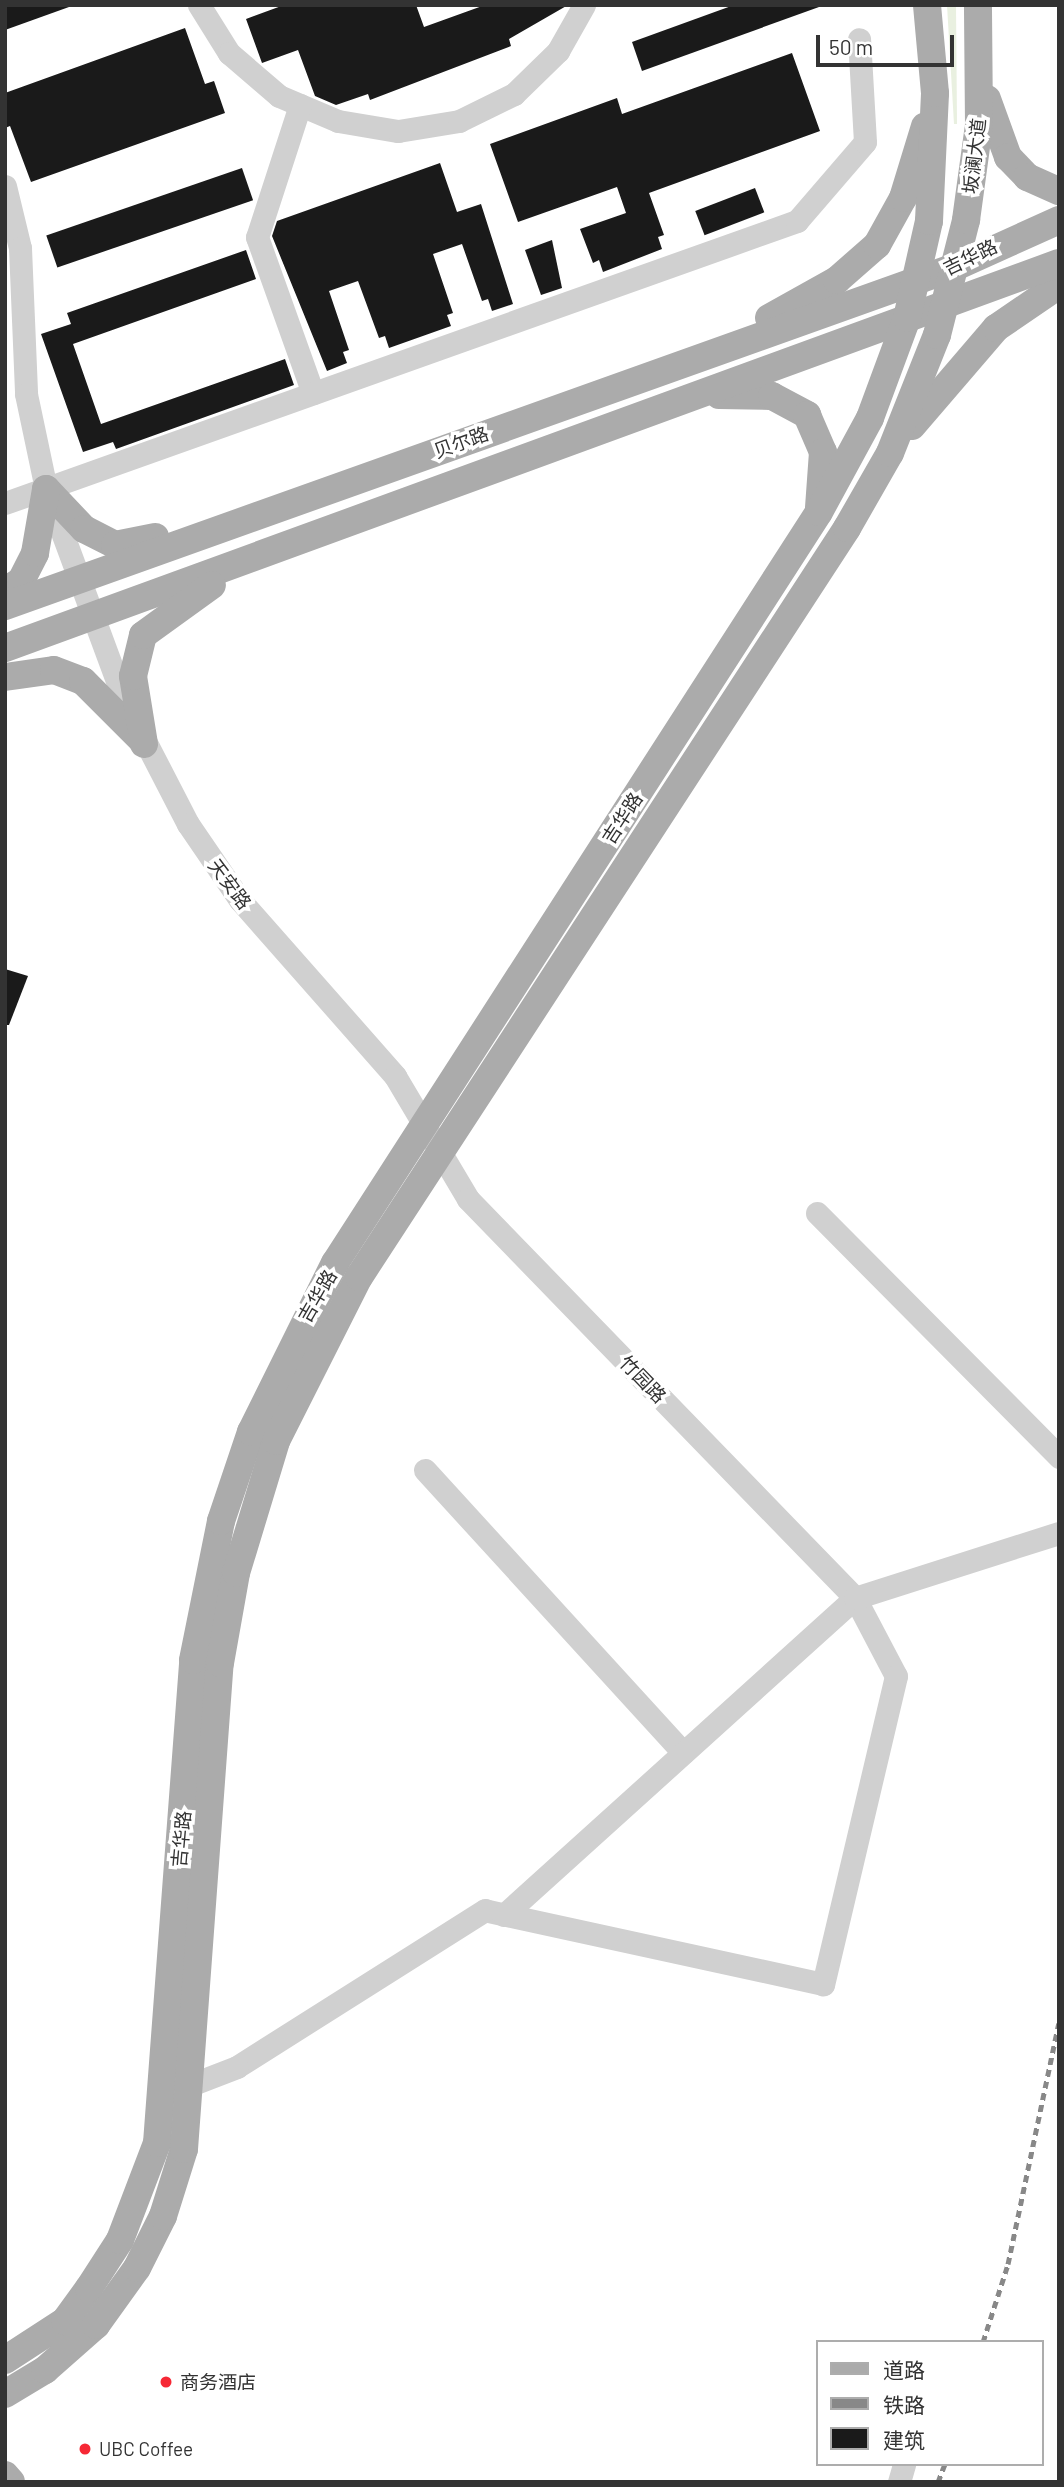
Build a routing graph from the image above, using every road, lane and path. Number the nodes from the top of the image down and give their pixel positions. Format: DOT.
graph roads {
  1 [pos="199,5"];
  2 [pos="584,5"];
  3 [pos="927,5"];
  4 [pos="978,5"];
  5 [pos="859,39"];
  6 [pos="981,76"];
  7 [pos="934,93"];
  8 [pos="300,105"];
  9 [pos="5,186"];
  10 [pos="1059,191"];
  11 [pos="1059,220"];
  12 [pos="1059,263"];
  13 [pos="955,267"];
  14 [pos="918,280"];
  15 [pos="1059,285"];
  16 [pos="945,305"];
  17 [pos="907,318"];
  18 [pos="696,358"];
  19 [pos="313,393"];
  20 [pos="706,394"];
  21 [pos="890,453"];
  22 [pos="369,475"];
  23 [pos="46,489"];
  24 [pos="5,503"];
  25 [pos="819,512"];
  26 [pos="261,556"];
  27 [pos="79,579"];
  28 [pos="5,591"];
  29 [pos="5,606"];
  30 [pos="93,616"];
  31 [pos="5,648"];
  32 [pos="5,677"];
  33 [pos="144,744"];
  34 [pos="425,1125"];
  35 [pos="441,1152"];
  36 [pos="817,1213"];
  37 [pos="1059,1457"];
  38 [pos="425,1471"];
  39 [pos="1059,1533"];
  40 [pos="855,1598"];
  41 [pos="683,1753"];
  42 [pos="504,1915"];
  43 [pos="190,2085"];
  44 [pos="65,2321"];
  45 [pos="5,2340"];
  46 [pos="5,2360"];
  47 [pos="5,2394"];
  48 [pos="5,2475"];
  49 [pos="11,2482"];
  1 -- 8 [label="street"];
  2 -- 8 [label="street"];
  3 -- 7 [label="main road, 坂澜大道"];
  4 -- 6 [label="main road, 坂澜大道"];
  5 -- 19 [label="street"];
  6 -- 10 [label="main road"];
  6 -- 13 [label="main road, 坂澜大道"];
  7 -- 14 [label="main road, 坂澜大道"];
  7 -- 18 [label="main road"];
  8 -- 19 [label="street"];
  9 -- 23 [label="street, 天安路"];
  11 -- 13 [label="main road, 吉华路"];
  12 -- 16 [label="main road, 吉华路"];
  13 -- 14 [label="main road, 吉华路"];
  13 -- 16 [label="main road, 坂澜大道"];
  14 -- 17 [label="main road, 吉华路"];
  14 -- 18 [label="main road, 贝尔路"];
  15 -- 21 [label="main road"];
  16 -- 17 [label="main road, 吉华路"];
  16 -- 21 [label="main road, 坂澜大道"];
  17 -- 20 [label="main road, 贝尔路"];
  17 -- 25 [label="main road, 吉华路"];
  18 -- 22 [label="main road, 贝尔路"];
  19 -- 23 [label="street"];
  20 -- 25 [label="main road"];
  20 -- 26 [label="main road, 贝尔路"];
  21 -- 35 [label="main road, 吉华路"];
  22 -- 23 [label="main road"];
  22 -- 27 [label="main road, 贝尔路"];
  23 -- 24 [label="street"];
  23 -- 27 [label="street, 天安路"];
  23 -- 28 [label="main road"];
  25 -- 34 [label="main road, 吉华路"];
  26 -- 30 [label="main road, 贝尔路"];
  26 -- 33 [label="main road"];
  27 -- 29 [label="main road, 贝尔路"];
  27 -- 30 [label="street, 天安路"];
  30 -- 31 [label="main road, 贝尔路"];
  30 -- 33 [label="street, 天安路"];
  32 -- 33 [label="main road"];
  33 -- 34 [label="street, 天安路"];
  34 -- 35 [label="street, 天安路"];
  34 -- 44 [label="main road, 吉华路"];
  35 -- 40 [label="street, 竹园路"];
  35 -- 43 [label="main road, 吉华路"];
  36 -- 37 [label="street"];
  38 -- 41 [label="street"];
  39 -- 40 [label="street"];
  40 -- 41 [label="street"];
  40 -- 42 [label="street, 竹园路"];
  41 -- 42 [label="street"];
  42 -- 43 [label="street"];
  43 -- 47 [label="main road, 吉华路"];
  44 -- 45 [label="main road"];
  44 -- 46 [label="main road, 吉华路"];
  48 -- 49 [label="main road"];
}
